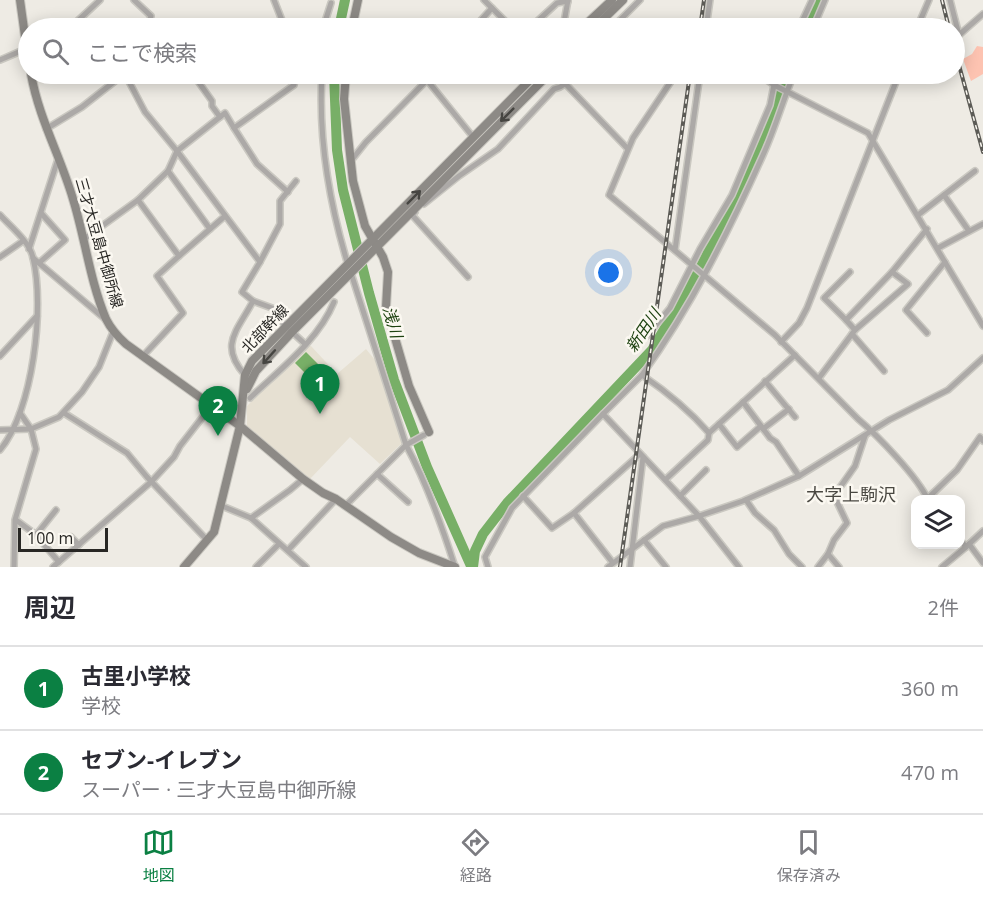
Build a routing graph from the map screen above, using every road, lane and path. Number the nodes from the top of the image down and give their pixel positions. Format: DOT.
graph roads {
  1 [pos="20,0"];
  2 [pos="134,0"];
  3 [pos="274,0"];
  4 [pos="358,0"];
  5 [pos="484,0"];
  6 [pos="568,0"];
  7 [pos="612,0"];
  8 [pos="623,0"];
  9 [pos="640,0"];
  10 [pos="710,0"];
  11 [pos="812,0"];
  12 [pos="825,0"];
  13 [pos="930,0"];
  14 [pos="950,0"];
  15 [pos="96,1"];
  16 [pos="331,3"];
  17 [pos="492,8"];
  18 [pos="983,14"];
  19 [pos="23,18"];
  20 [pos="80,18"];
  21 [pos="150,18"];
  22 [pos="281,18"];
  23 [pos="326,18"];
  24 [pos="354,18"];
  25 [pos="483,18"];
  26 [pos="502,18"];
  27 [pos="541,18"];
  28 [pos="565,18"];
  29 [pos="593,18"];
  30 [pos="604,18"];
  31 [pos="622,18"];
  32 [pos="707,18"];
  33 [pos="804,18"];
  34 [pos="817,18"];
  35 [pos="922,18"];
  36 [pos="955,18"];
  37 [pos="965,30"];
  38 [pos="18,52"];
  39 [pos="0,60"];
  40 [pos="33,84"];
  41 [pos="111,84"];
  42 [pos="129,84"];
  43 [pos="200,84"];
  44 [pos="294,84"];
  45 [pos="321,84"];
  46 [pos="345,84"];
  47 [pos="423,84"];
  48 [pos="430,84"];
  49 [pos="528,84"];
  50 [pos="538,84"];
  51 [pos="565,84"];
  52 [pos="567,84"];
  53 [pos="669,84"];
  54 [pos="699,84"];
  55 [pos="773,84"];
  56 [pos="788,84"];
  57 [pos="895,84"];
  58 [pos="776,86"];
  59 [pos="785,90"];
  60 [pos="220,117"];
  61 [pos="234,128"];
  62 [pos="46,129"];
  63 [pos="874,140"];
  64 [pos="476,141"];
  65 [pos="627,148"];
  66 [pos="177,151"];
  67 [pos="486,156"];
  68 [pos="59,157"];
  69 [pos="350,163"];
  70 [pos="168,171"];
  71 [pos="975,171"];
  72 [pos="296,181"];
  73 [pos="288,192"];
  74 [pos="944,195"];
  75 [pos="138,200"];
  76 [pos="41,213"];
  77 [pos="0,215"];
  78 [pos="918,215"];
  79 [pos="225,216"];
  80 [pos="983,224"];
  81 [pos="210,229"];
  82 [pos="927,229"];
  83 [pos="969,231"];
  84 [pos="84,239"];
  85 [pos="23,241"];
  86 [pos="372,245"];
  87 [pos="938,248"];
  88 [pos="29,249"];
  89 [pos="675,250"];
  90 [pos="0,256"];
  91 [pos="180,256"];
  92 [pos="33,258"];
  93 [pos="260,262"];
  94 [pos="945,262"];
  95 [pos="39,263"];
  96 [pos="694,266"];
  97 [pos="351,267"];
  98 [pos="850,272"];
  99 [pos="892,272"];
  100 [pos="703,274"];
  101 [pos="468,277"];
  102 [pos="253,301"];
  103 [pos="334,302"];
  104 [pos="983,308"];
  105 [pos="975,313"];
  106 [pos="37,316"];
  107 [pos="107,320"];
  108 [pos="846,320"];
  109 [pos="983,326"];
  110 [pos="289,329"];
  111 [pos="113,332"];
  112 [pos="853,332"];
  113 [pos="927,333"];
  114 [pos="647,336"];
  115 [pos="781,342"];
  116 [pos="305,344"];
  117 [pos="795,355"];
  118 [pos="0,356"];
  119 [pos="143,356"];
  120 [pos="983,358"];
  121 [pos="884,371"];
  122 [pos="245,375"];
  123 [pos="642,375"];
  124 [pos="819,378"];
  125 [pos="765,381"];
  126 [pos="250,398"];
  127 [pos="743,402"];
  128 [pos="212,405"];
  129 [pos="242,405"];
  130 [pos="789,409"];
  131 [pos="20,413"];
  132 [pos="64,413"];
  133 [pos="603,414"];
  134 [pos="795,417"];
  135 [pos="719,424"];
  136 [pos="240,426"];
  137 [pos="762,427"];
  138 [pos="30,429"];
  139 [pos="0,430"];
  140 [pos="13,430"];
  141 [pos="872,431"];
  142 [pos="709,433"];
  143 [pos="426,434"];
  144 [pos="865,436"];
  145 [pos="982,437"];
  146 [pos="408,444"];
  147 [pos="0,450"];
  148 [pos="642,455"];
  149 [pos="706,470"];
  150 [pos="377,474"];
  151 [pos="799,476"];
  152 [pos="303,479"];
  153 [pos="665,480"];
  154 [pos="151,482"];
  155 [pos="924,495"];
  156 [pos="931,495"];
  157 [pos="523,496"];
  158 [pos="680,496"];
  159 [pos="336,499"];
  160 [pos="746,500"];
  161 [pos="408,502"];
  162 [pos="222,506"];
  163 [pos="345,506"];
  164 [pos="56,510"];
  165 [pos="574,513"];
  166 [pos="699,516"];
  167 [pos="251,518"];
  168 [pos="15,520"];
  169 [pos="983,531"];
  170 [pos="36,535"];
  171 [pos="71,537"];
  172 [pos="207,540"];
  173 [pos="644,540"];
  174 [pos="965,543"];
  175 [pos="279,544"];
  176 [pos="79,545"];
  177 [pos="968,545"];
  178 [pos="633,549"];
  179 [pos="288,550"];
  180 [pos="828,554"];
  181 [pos="59,562"];
  182 [pos="983,563"];
  183 [pos="436,564"];
  184 [pos="611,565"];
  185 [pos="14,567"];
  186 [pos="53,567"];
  187 [pos="184,567"];
  188 [pos="256,567"];
  189 [pos="306,567"];
  190 [pos="455,567"];
  191 [pos="488,567"];
  192 [pos="630,567"];
  193 [pos="666,567"];
  194 [pos="739,567"];
  195 [pos="802,567"];
  196 [pos="818,567"];
  197 [pos="839,567"];
  198 [pos="942,567"];
  1 -- 19 [label="street"];
  2 -- 21 [label="street"];
  3 -- 22 [label="street"];
  4 -- 24 [label="street"];
  5 -- 17 [label="street"];
  6 -- 27 [label="street"];
  6 -- 28 [label="street"];
  7 -- 29 [label="street"];
  8 -- 30 [label="street"];
  9 -- 31 [label="street"];
  10 -- 32 [label="street"];
  11 -- 33 [label="street"];
  12 -- 34 [label="street"];
  13 -- 35 [label="street"];
  14 -- 36 [label="street"];
  15 -- 20 [label="street"];
  16 -- 23 [label="street"];
  17 -- 25 [label="street"];
  17 -- 26 [label="street"];
  18 -- 37 [label="street"];
  38 -- 39 [label="street"];
  40 -- 62 [label="street, 三才大豆島中御所線"];
  41 -- 62 [label="street"];
  42 -- 66 [label="street"];
  43 -- 60 [label="street"];
  44 -- 61 [label="street"];
  45 -- 97 [label="street"];
  46 -- 69 [label="street"];
  47 -- 69 [label="street"];
  48 -- 64 [label="street"];
  49 -- 64 [label="street"];
  50 -- 64 [label="street, one-way"];
  51 -- 67 [label="street"];
  52 -- 65 [label="street"];
  53 -- 65 [label="street"];
  54 -- 89 [label="street"];
  55 -- 58 [label="street"];
  56 -- 59 [label="street"];
  57 -- 63 [label="street"];
  58 -- 59 [label="street"];
  58 -- 96 [label="street"];
  59 -- 63 [label="street"];
  59 -- 100 [label="street"];
  60 -- 61 [label="street"];
  60 -- 66 [label="street"];
  61 -- 73 [label="street"];
  62 -- 68 [label="street, 三才大豆島中御所線"];
  63 -- 78 [label="street"];
  63 -- 115 [label="street"];
  64 -- 67 [label="street"];
  64 -- 86 [label="street"];
  65 -- 89 [label="street"];
  66 -- 70 [label="street"];
  66 -- 79 [label="street"];
  67 -- 101 [label="street"];
  68 -- 76 [label="street"];
  68 -- 84 [label="street, 三才大豆島中御所線"];
  69 -- 86 [label="street"];
  70 -- 75 [label="street"];
  70 -- 81 [label="street"];
  71 -- 74 [label="street"];
  72 -- 73 [label="street"];
  73 -- 93 [label="street"];
  74 -- 78 [label="street"];
  74 -- 83 [label="street"];
  75 -- 84 [label="street"];
  75 -- 91 [label="street"];
  76 -- 88 [label="street"];
  76 -- 95 [label="street"];
  77 -- 85 [label="street"];
  78 -- 82 [label="street"];
  79 -- 81 [label="street"];
  79 -- 93 [label="street"];
  80 -- 83 [label="street"];
  81 -- 91 [label="street"];
  82 -- 87 [label="street"];
  82 -- 99 [label="street"];
  83 -- 87 [label="street"];
  84 -- 107 [label="street, 三才大豆島中御所線"];
  85 -- 88 [label="street"];
  85 -- 90 [label="street"];
  86 -- 97 [label="street, 北部幹線"];
  86 -- 143 [label="street"];
  87 -- 94 [label="street"];
  88 -- 92 [label="street"];
  89 -- 96 [label="street"];
  91 -- 119 [label="street"];
  92 -- 95 [label="street"];
  92 -- 106 [label="street"];
  93 -- 102 [label="street"];
  94 -- 105 [label="street"];
  94 -- 113 [label="street"];
  95 -- 107 [label="street"];
  96 -- 100 [label="street"];
  96 -- 114 [label="street"];
  97 -- 110 [label="street, 北部幹線"];
  97 -- 146 [label="street"];
  98 -- 108 [label="street"];
  99 -- 108 [label="street"];
  99 -- 112 [label="street"];
  100 -- 115 [label="street"];
  100 -- 123 [label="street"];
  102 -- 110 [label="street"];
  102 -- 122 [label="street"];
  103 -- 116 [label="street"];
  104 -- 105 [label="street"];
  105 -- 109 [label="street"];
  106 -- 118 [label="street"];
  106 -- 131 [label="street"];
  107 -- 111 [label="street, 三才大豆島中御所線"];
  108 -- 112 [label="street"];
  110 -- 116 [label="street"];
  110 -- 122 [label="street, 北部幹線"];
  110 -- 129 [label="street, 北部幹線, one-way"];
  111 -- 119 [label="street, 三才大豆島中御所線"];
  111 -- 132 [label="street"];
  112 -- 121 [label="street"];
  112 -- 124 [label="street"];
  115 -- 117 [label="street"];
  116 -- 126 [label="street"];
  117 -- 124 [label="street"];
  117 -- 125 [label="street"];
  119 -- 128 [label="street, 三才大豆島中御所線"];
  120 -- 141 [label="street"];
  122 -- 129 [label="street, 北部幹線"];
  123 -- 133 [label="street"];
  123 -- 142 [label="street"];
  124 -- 141 [label="street"];
  125 -- 127 [label="street"];
  125 -- 130 [label="street"];
  127 -- 135 [label="street"];
  127 -- 137 [label="street"];
  128 -- 136 [label="street, 三才大豆島中御所線"];
  128 -- 154 [label="street"];
  129 -- 136 [label="street"];
  130 -- 134 [label="street"];
  130 -- 137 [label="street"];
  131 -- 138 [label="street"];
  131 -- 140 [label="street"];
  132 -- 138 [label="street"];
  132 -- 154 [label="street"];
  133 -- 148 [label="street"];
  133 -- 157 [label="street"];
  135 -- 137 [label="street"];
  135 -- 142 [label="street"];
  136 -- 152 [label="street, 三才大豆島中御所線"];
  136 -- 162 [label="street"];
  137 -- 151 [label="street"];
  138 -- 140 [label="street"];
  138 -- 168 [label="street"];
  139 -- 140 [label="street"];
  140 -- 147 [label="street"];
  141 -- 144 [label="street"];
  141 -- 155 [label="street"];
  142 -- 153 [label="street"];
  143 -- 146 [label="street"];
  144 -- 151 [label="street"];
  144 -- 180 [label="street"];
  145 -- 156 [label="street"];
  146 -- 150 [label="street"];
  146 -- 190 [label="street"];
  148 -- 153 [label="street"];
  148 -- 165 [label="street"];
  148 -- 178 [label="street"];
  149 -- 158 [label="street"];
  150 -- 161 [label="street"];
  150 -- 163 [label="street"];
  151 -- 160 [label="street"];
  152 -- 159 [label="street, 三才大豆島中御所線"];
  152 -- 167 [label="street"];
  153 -- 158 [label="street"];
  154 -- 172 [label="street"];
  154 -- 176 [label="street"];
  157 -- 165 [label="street"];
  157 -- 191 [label="street"];
  158 -- 166 [label="street"];
  159 -- 163 [label="street, 三才大豆島中御所線"];
  159 -- 179 [label="street"];
  160 -- 166 [label="street"];
  160 -- 195 [label="street"];
  162 -- 167 [label="street"];
  162 -- 172 [label="street"];
  163 -- 183 [label="street, 三才大豆島中御所線"];
  164 -- 170 [label="street"];
  165 -- 184 [label="street"];
  166 -- 173 [label="street"];
  166 -- 194 [label="street"];
  167 -- 175 [label="street"];
  168 -- 170 [label="street"];
  168 -- 185 [label="street"];
  169 -- 177 [label="street"];
  170 -- 181 [label="street"];
  171 -- 176 [label="street"];
  172 -- 187 [label="street"];
  173 -- 178 [label="street"];
  173 -- 193 [label="street"];
  174 -- 177 [label="street"];
  175 -- 179 [label="street"];
  175 -- 188 [label="street"];
  176 -- 181 [label="street"];
  177 -- 182 [label="street"];
  177 -- 198 [label="street"];
  178 -- 184 [label="street"];
  178 -- 192 [label="street"];
  179 -- 189 [label="street"];
  180 -- 196 [label="street"];
  180 -- 197 [label="street"];
  181 -- 186 [label="street"];
  183 -- 190 [label="street, 三才大豆島中御所線"];
}
